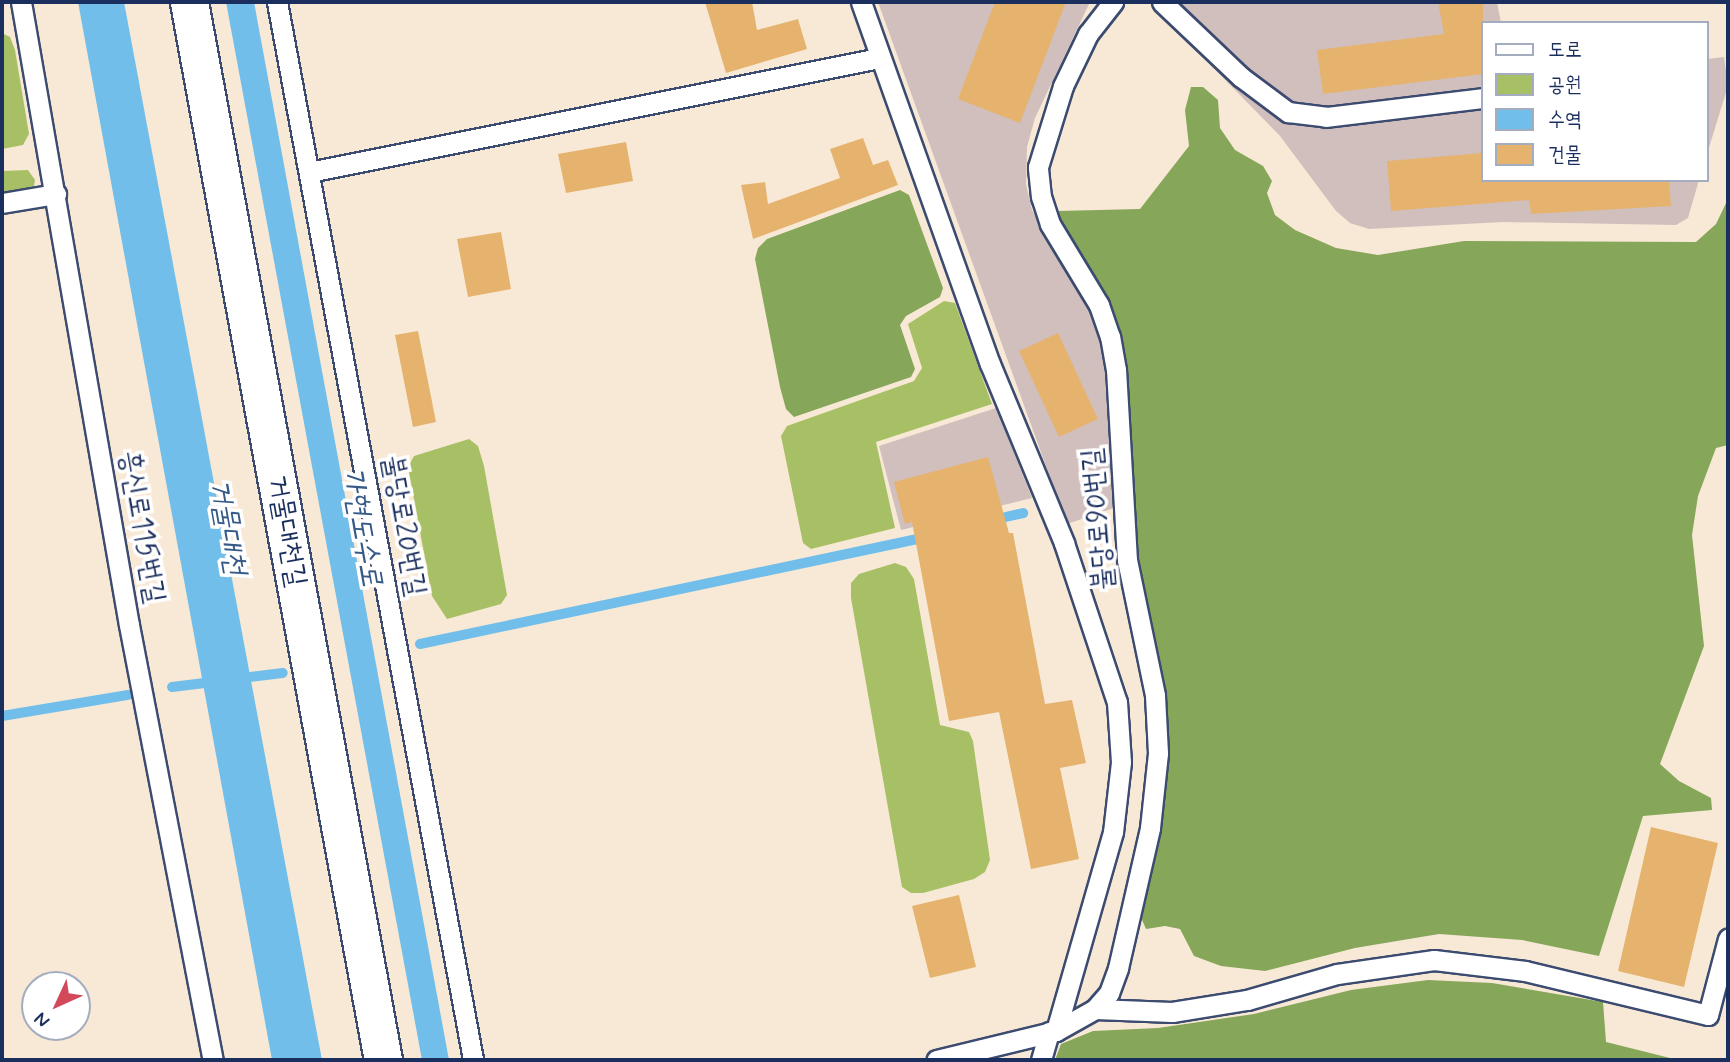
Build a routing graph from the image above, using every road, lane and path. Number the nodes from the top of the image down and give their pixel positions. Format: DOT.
graph roads {
  1 [pos="21,2"];
  2 [pos="189,2"];
  3 [pos="277,2"];
  4 [pos="861,2"];
  5 [pos="1113,2"];
  6 [pos="1162,2"];
  7 [pos="879,58"];
  8 [pos="1482,99"];
  9 [pos="309,172"];
  10 [pos="55,194"];
  11 [pos="2,203"];
  12 [pos="1728,939"];
  13 [pos="1095,1009"];
  14 [pos="1052,1032"];
  15 [pos="213,1060"];
  16 [pos="383,1060"];
  17 [pos="473,1060"];
  18 [pos="936,1060"];
  19 [pos="1041,1060"];
  1 -- 10 [label="lane, 흥신로115번길"];
  2 -- 16 [label="street, 거물대천길"];
  3 -- 9 [label="lane, 불당로20번길"];
  4 -- 7 [label="lane"];
  5 -- 13 [label="lane, 불당로90번길"];
  6 -- 8 [label="lane"];
  7 -- 9 [label="lane"];
  7 -- 14 [label="lane"];
  9 -- 17 [label="lane, 불당로20번길"];
  10 -- 11 [label="lane"];
  10 -- 15 [label="lane, 흥신로115번길"];
  12 -- 13 [label="lane"];
  13 -- 14 [label="lane, 불당로90번길"];
  14 -- 18 [label="lane, 불당로90번길"];
  14 -- 19 [label="lane"];
}
